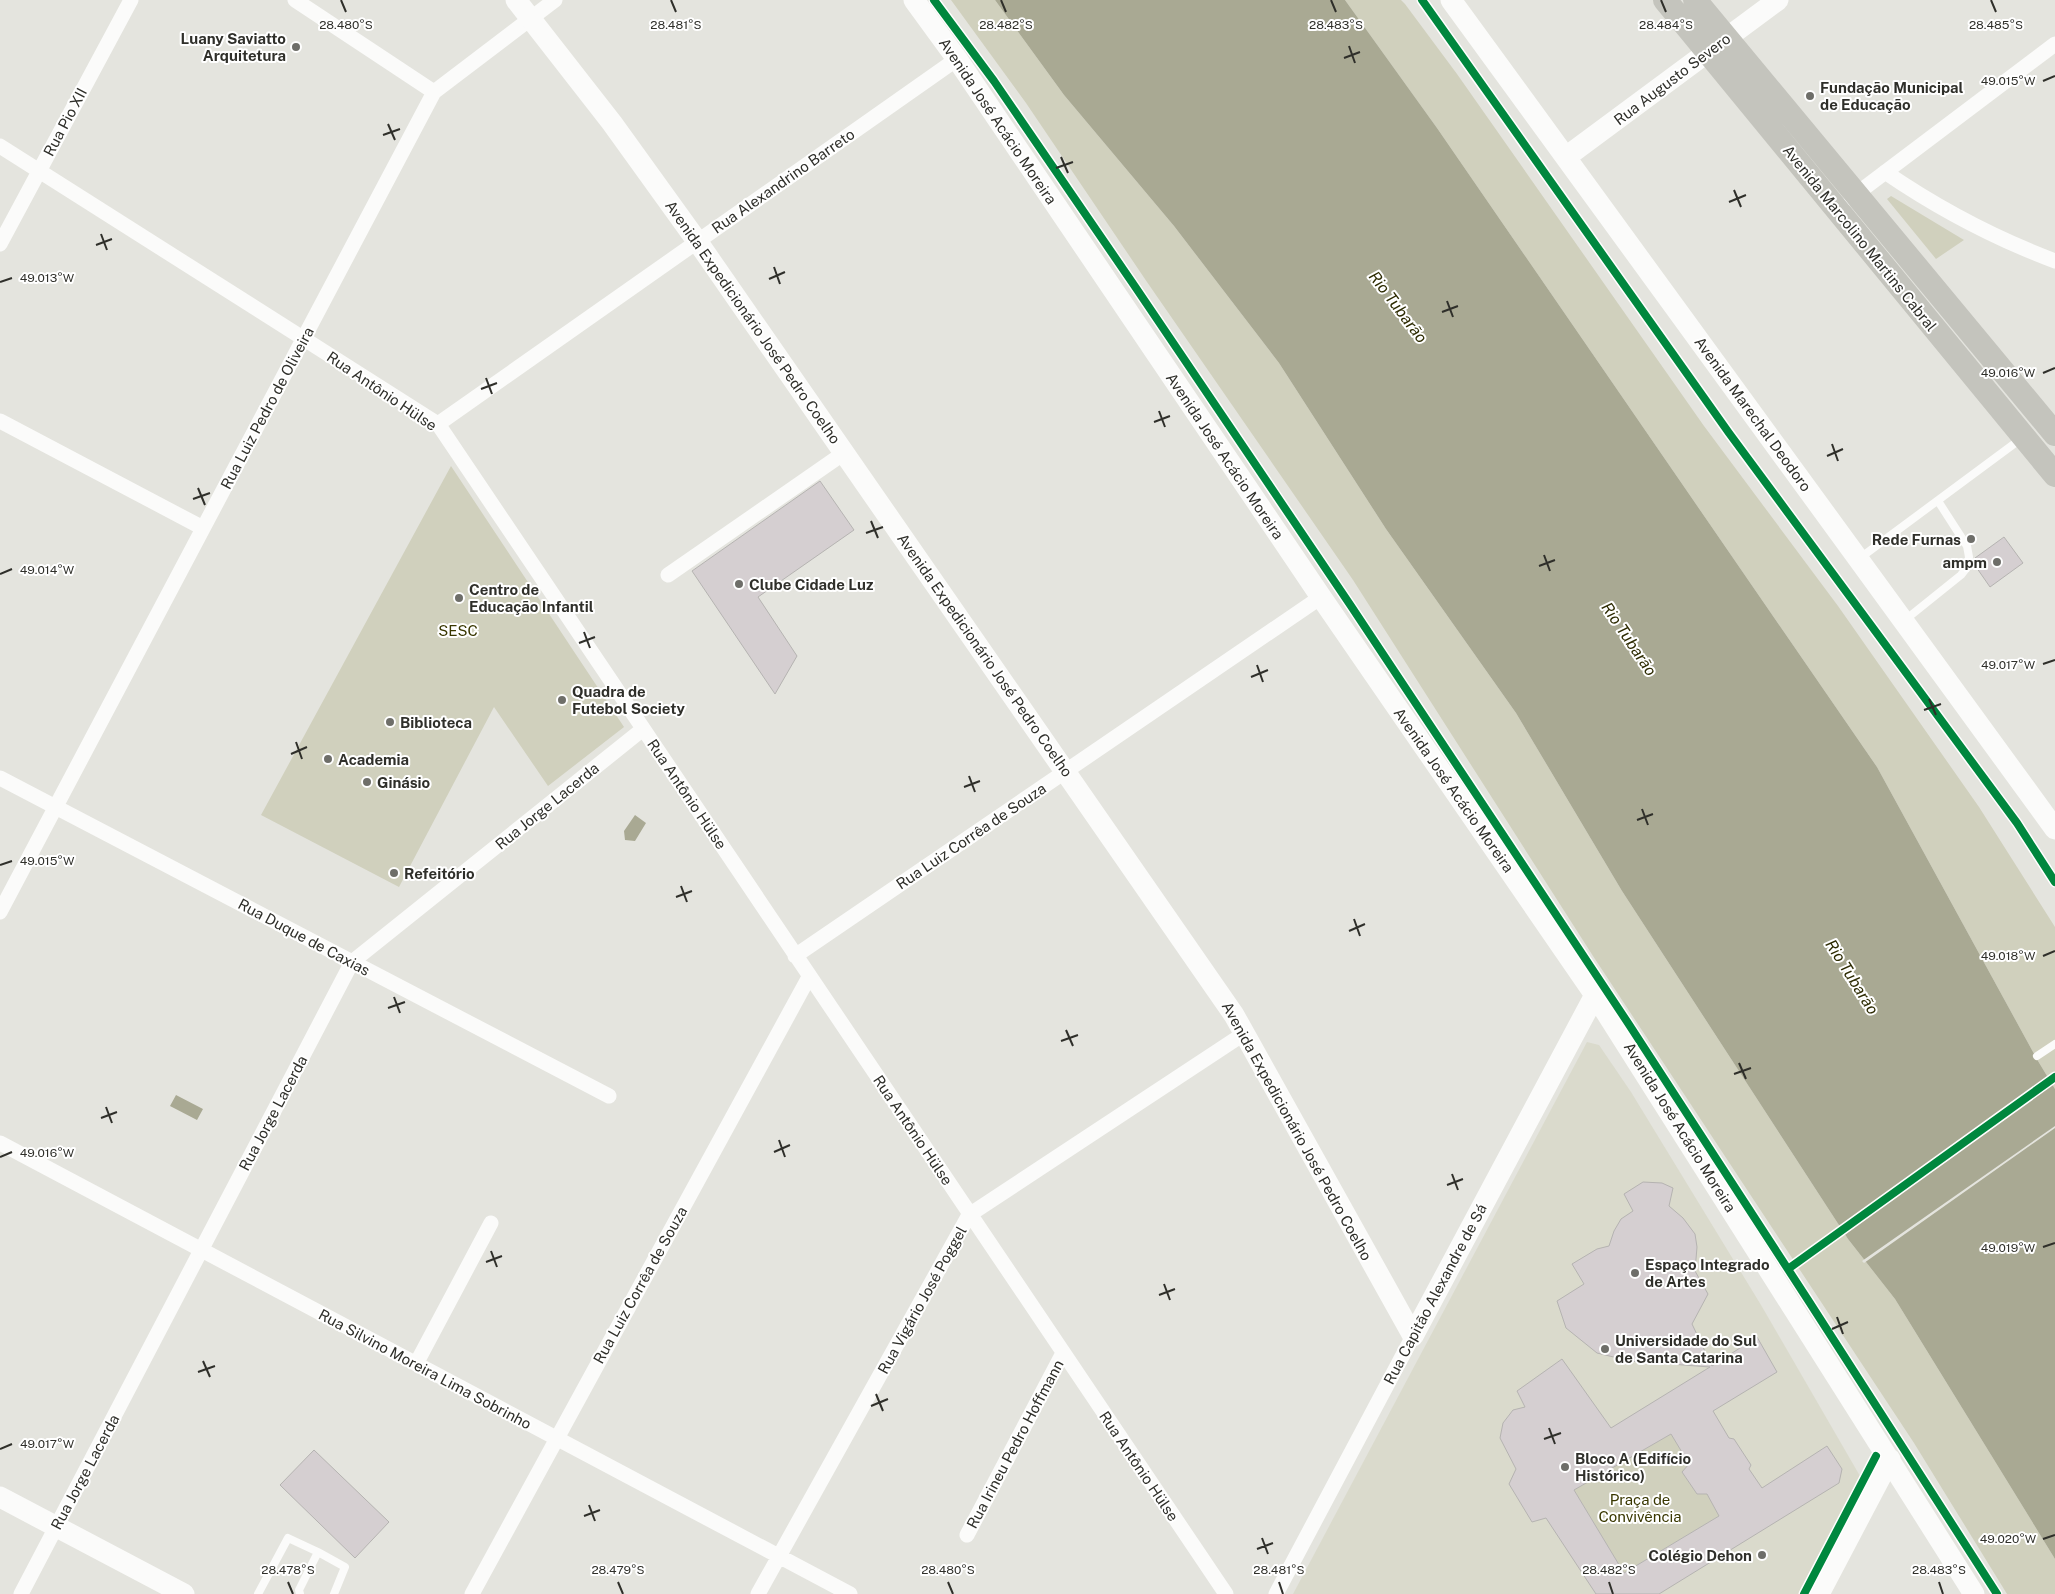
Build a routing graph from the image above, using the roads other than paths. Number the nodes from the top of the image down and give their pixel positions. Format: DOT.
graph roads {
  1 [pos="131,0"];
  2 [pos="295,0"];
  3 [pos="516,0"];
  4 [pos="555,0"];
  5 [pos="914,0"];
  6 [pos="1451,0"];
  7 [pos="1665,0"];
  8 [pos="1695,0"];
  9 [pos="1778,0"];
  10 [pos="530,19"];
  11 [pos="1727,38"];
  12 [pos="2055,44"];
  13 [pos="1708,52"];
  14 [pos="957,59"];
  15 [pos="434,92"];
  16 [pos="0,146"];
  17 [pos="1566,157"];
  18 [pos="39,171"];
  19 [pos="1885,172"];
  20 [pos="1856,194"];
  21 [pos="1836,209"];
  22 [pos="697,241"];
  23 [pos="0,244"];
  24 [pos="2055,261"];
  25 [pos="303,339"];
  26 [pos="0,421"];
  27 [pos="438,424"];
  28 [pos="2055,434"];
  29 [pos="2023,437"];
  30 [pos="844,453"];
  31 [pos="2055,475"];
  32 [pos="1938,501"];
  33 [pos="203,528"];
  34 [pos="1858,559"];
  35 [pos="668,575"];
  36 [pos="1321,597"];
  37 [pos="1904,621"];
  38 [pos="643,729"];
  39 [pos="1066,771"];
  40 [pos="0,778"];
  41 [pos="56,807"];
  42 [pos="2055,829"];
  43 [pos="0,912"];
  44 [pos="795,956"];
  45 [pos="352,962"];
  46 [pos="809,977"];
  47 [pos="1595,995"];
  48 [pos="1245,1033"];
  49 [pos="2055,1044"];
  50 [pos="2037,1056"];
  51 [pos="608,1096"];
  52 [pos="0,1143"];
  53 [pos="970,1215"];
  54 [pos="491,1223"];
  55 [pos="201,1250"];
  56 [pos="1414,1336"];
  57 [pos="1062,1353"];
  58 [pos="416,1364"];
  59 [pos="557,1438"];
  60 [pos="1890,1459"];
  61 [pos="0,1497"];
  62 [pos="56,1526"];
  63 [pos="967,1535"];
  64 [pos="318,1552"];
  65 [pos="779,1556"];
  66 [pos="21,1594"];
  67 [pos="184,1594"];
  68 [pos="258,1594"];
  69 [pos="300,1594"];
  70 [pos="334,1594"];
  71 [pos="472,1594"];
  72 [pos="758,1594"];
  73 [pos="850,1594"];
  74 [pos="1226,1594"];
  75 [pos="1276,1594"];
  76 [pos="1819,1594"];
  77 [pos="1974,1594"];
  1 -- 18 [label="street, Rua Pio XII"];
  2 -- 15 [label="street"];
  3 -- 10 [label="main road, Avenida Expedicionário José Pedro Coelho"];
  4 -- 10 [label="street, Rua Luiz Pedro de Oliveira"];
  5 -- 14 [label="main road, Avenida José Acácio Moreira"];
  6 -- 17 [label="main road, Avenida Marechal Deodoro"];
  7 -- 13 [label="main road, Avenida Marcolino Martins Cabral"];
  8 -- 11 [label="main road, Avenida Marcolino Martins Cabral"];
  9 -- 11 [label="main road, Rua Augusto Severo"];
  10 -- 15 [label="street, Rua Luiz Pedro de Oliveira"];
  10 -- 22 [label="main road, Avenida Expedicionário José Pedro Coelho"];
  11 -- 13 [label="main road, Rua Augusto Severo"];
  11 -- 20 [label="main road, Avenida Marcolino Martins Cabral"];
  12 -- 19 [label="street"];
  13 -- 17 [label="main road, Rua Augusto Severo"];
  13 -- 21 [label="main road, Avenida Marcolino Martins Cabral"];
  14 -- 22 [label="street, Rua Alexandrino Barreto"];
  14 -- 36 [label="main road, Avenida José Acácio Moreira"];
  15 -- 25 [label="street, Rua Luiz Pedro de Oliveira"];
  16 -- 18 [label="street, Rua Antônio Hülse"];
  17 -- 34 [label="main road, Avenida Marechal Deodoro"];
  18 -- 23 [label="street, Rua Pio XII"];
  18 -- 25 [label="street, Rua Antônio Hülse"];
  19 -- 20 [label="street"];
  19 -- 24 [label="street"];
  20 -- 21 [label="street"];
  20 -- 28 [label="main road, Avenida Marcolino Martins Cabral"];
  21 -- 29 [label="main road, Avenida Marcolino Martins Cabral"];
  22 -- 27 [label="street, Rua Alexandrino Barreto"];
  22 -- 30 [label="main road, Avenida Expedicionário José Pedro Coelho"];
  25 -- 27 [label="street, Rua Antônio Hülse"];
  25 -- 33 [label="street, Rua Luiz Pedro de Oliveira"];
  26 -- 33 [label="street"];
  27 -- 38 [label="street, Rua Antônio Hülse"];
  29 -- 31 [label="main road, Avenida Marcolino Martins Cabral"];
  29 -- 32 [label="lane"];
  30 -- 35 [label="street"];
  30 -- 39 [label="main road, Avenida Expedicionário José Pedro Coelho"];
  32 -- 34 [label="lane"];
  32 -- 37 [label="lane"];
  33 -- 41 [label="street, Rua Luiz Pedro de Oliveira"];
  34 -- 37 [label="main road, Avenida Marechal Deodoro"];
  36 -- 39 [label="street, Rua Luiz Corrêa de Souza"];
  36 -- 47 [label="main road, Avenida José Acácio Moreira"];
  37 -- 42 [label="main road, Avenida Marechal Deodoro"];
  38 -- 44 [label="street, Rua Antônio Hülse"];
  38 -- 45 [label="street, Rua Jorge Lacerda"];
  39 -- 44 [label="street, Rua Luiz Corrêa de Souza"];
  39 -- 48 [label="main road, Avenida Expedicionário José Pedro Coelho"];
  40 -- 41 [label="street, Rua Duque de Caxias"];
  41 -- 43 [label="street, Rua Luiz Pedro de Oliveira"];
  41 -- 45 [label="street, Rua Duque de Caxias"];
  44 -- 46 [label="street, Rua Antônio Hülse"];
  45 -- 51 [label="street, Rua Duque de Caxias"];
  45 -- 55 [label="street, Rua Jorge Lacerda"];
  46 -- 53 [label="street, Rua Antônio Hülse"];
  46 -- 59 [label="street, Rua Luiz Corrêa de Souza"];
  47 -- 56 [label="main road, Rua Capitão Alexandre de Sá"];
  47 -- 60 [label="main road, Avenida José Acácio Moreira"];
  48 -- 53 [label="street, Rua Vigário José Poggel"];
  48 -- 56 [label="main road, Avenida Expedicionário José Pedro Coelho"];
  49 -- 50 [label="lane"];
  52 -- 55 [label="street, Rua Silvino Moreira Lima Sobrinho"];
  53 -- 57 [label="street, Rua Antônio Hülse"];
  53 -- 65 [label="street, Rua Vigário José Poggel"];
  54 -- 58 [label="street"];
  55 -- 58 [label="street, Rua Silvino Moreira Lima Sobrinho"];
  55 -- 62 [label="street, Rua Jorge Lacerda"];
  56 -- 75 [label="street, Rua Capitão Alexandre de Sá"];
  57 -- 63 [label="street, Rua Irineu Pedro Hoffmann"];
  57 -- 74 [label="street, Rua Antônio Hülse"];
  58 -- 59 [label="street, Rua Silvino Moreira Lima Sobrinho"];
  59 -- 65 [label="street, Rua Silvino Moreira Lima Sobrinho"];
  59 -- 71 [label="street, Rua Luiz Corrêa de Souza"];
  60 -- 76 [label="main road"];
  60 -- 77 [label="main road, Avenida José Acácio Moreira"];
  61 -- 62 [label="main road"];
  62 -- 66 [label="street, Rua Jorge Lacerda"];
  62 -- 67 [label="main road"];
  64 -- 68 [label="lane"];
  64 -- 69 [label="lane"];
  64 -- 70 [label="lane"];
  65 -- 72 [label="street, Rua Vigário José Poggel"];
  65 -- 73 [label="street, Rua Silvino Moreira Lima Sobrinho"];
}
